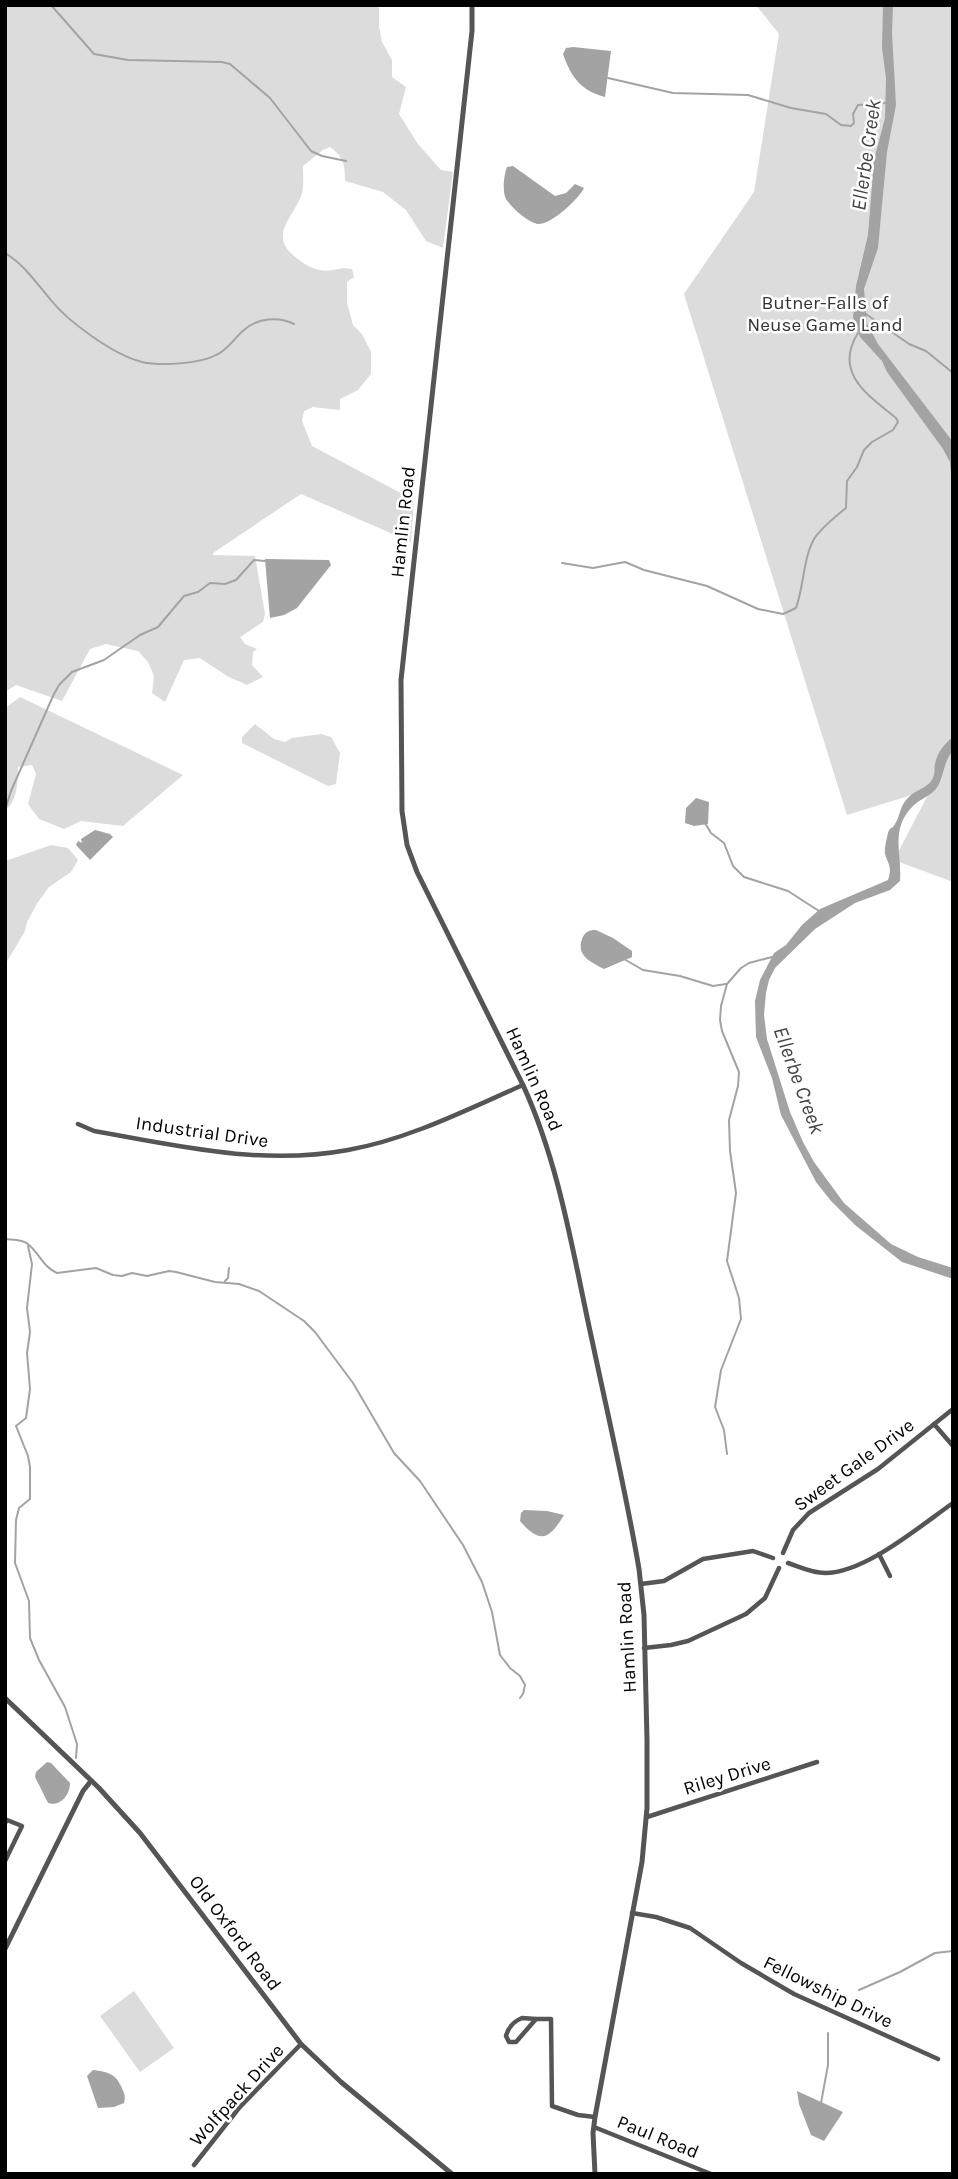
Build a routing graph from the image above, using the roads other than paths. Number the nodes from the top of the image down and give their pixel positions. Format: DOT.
graph roads {
  1 [pos="472,5"];
  2 [pos="523,1085"];
  3 [pos="78,1124"];
  4 [pos="953,1409"];
  5 [pos="934,1424"];
  6 [pos="953,1446"];
  7 [pos="953,1503"];
  8 [pos="783,1553"];
  9 [pos="879,1554"];
  10 [pos="773,1558"];
  11 [pos="788,1563"];
  12 [pos="779,1568"];
  13 [pos="890,1576"];
  14 [pos="641,1584"];
  15 [pos="645,1648"];
  16 [pos="5,1698"];
  17 [pos="817,1762"];
  18 [pos="91,1781"];
  19 [pos="647,1818"];
  20 [pos="5,1823"];
  21 [pos="6,1858"];
  22 [pos="632,1913"];
  23 [pos="5,1949"];
  24 [pos="536,2019"];
  25 [pos="301,2044"];
  26 [pos="938,2059"];
  27 [pos="595,2117"];
  28 [pos="594,2127"];
  29 [pos="194,2165"];
  30 [pos="452,2174"];
  31 [pos="595,2174"];
  32 [pos="711,2174"];
  1 -- 2 [label="street, Hamlin Road"];
  2 -- 3 [label="street, Industrial Drive"];
  2 -- 14 [label="street, Hamlin Road"];
  4 -- 5 [label="street, Sweet Gale Drive"];
  5 -- 6 [label="street"];
  5 -- 8 [label="street, Sweet Gale Drive"];
  7 -- 9 [label="street"];
  8 -- 10 [label="street"];
  8 -- 11 [label="street"];
  9 -- 11 [label="street"];
  9 -- 13 [label="street"];
  10 -- 12 [label="street"];
  10 -- 14 [label="street"];
  11 -- 12 [label="street"];
  12 -- 15 [label="street"];
  14 -- 15 [label="street, Hamlin Road"];
  15 -- 19 [label="street, Hamlin Road"];
  16 -- 18 [label="street, Old Oxford Road"];
  17 -- 19 [label="street, Riley Drive"];
  18 -- 23 [label="street"];
  18 -- 25 [label="street, Old Oxford Road"];
  19 -- 22 [label="street, Hamlin Road"];
  20 -- 21 [label="street"];
  22 -- 26 [label="street, Fellowship Drive"];
  22 -- 27 [label="street, Hamlin Road"];
  24 -- 24 [label="street"];
  24 -- 27 [label="street"];
  25 -- 29 [label="street, Wolfpack Drive"];
  25 -- 30 [label="street, Old Oxford Road"];
  27 -- 28 [label="street, Hamlin Road"];
  28 -- 31 [label="street, Hamlin Road"];
  28 -- 32 [label="street, Paul Road"];
}
